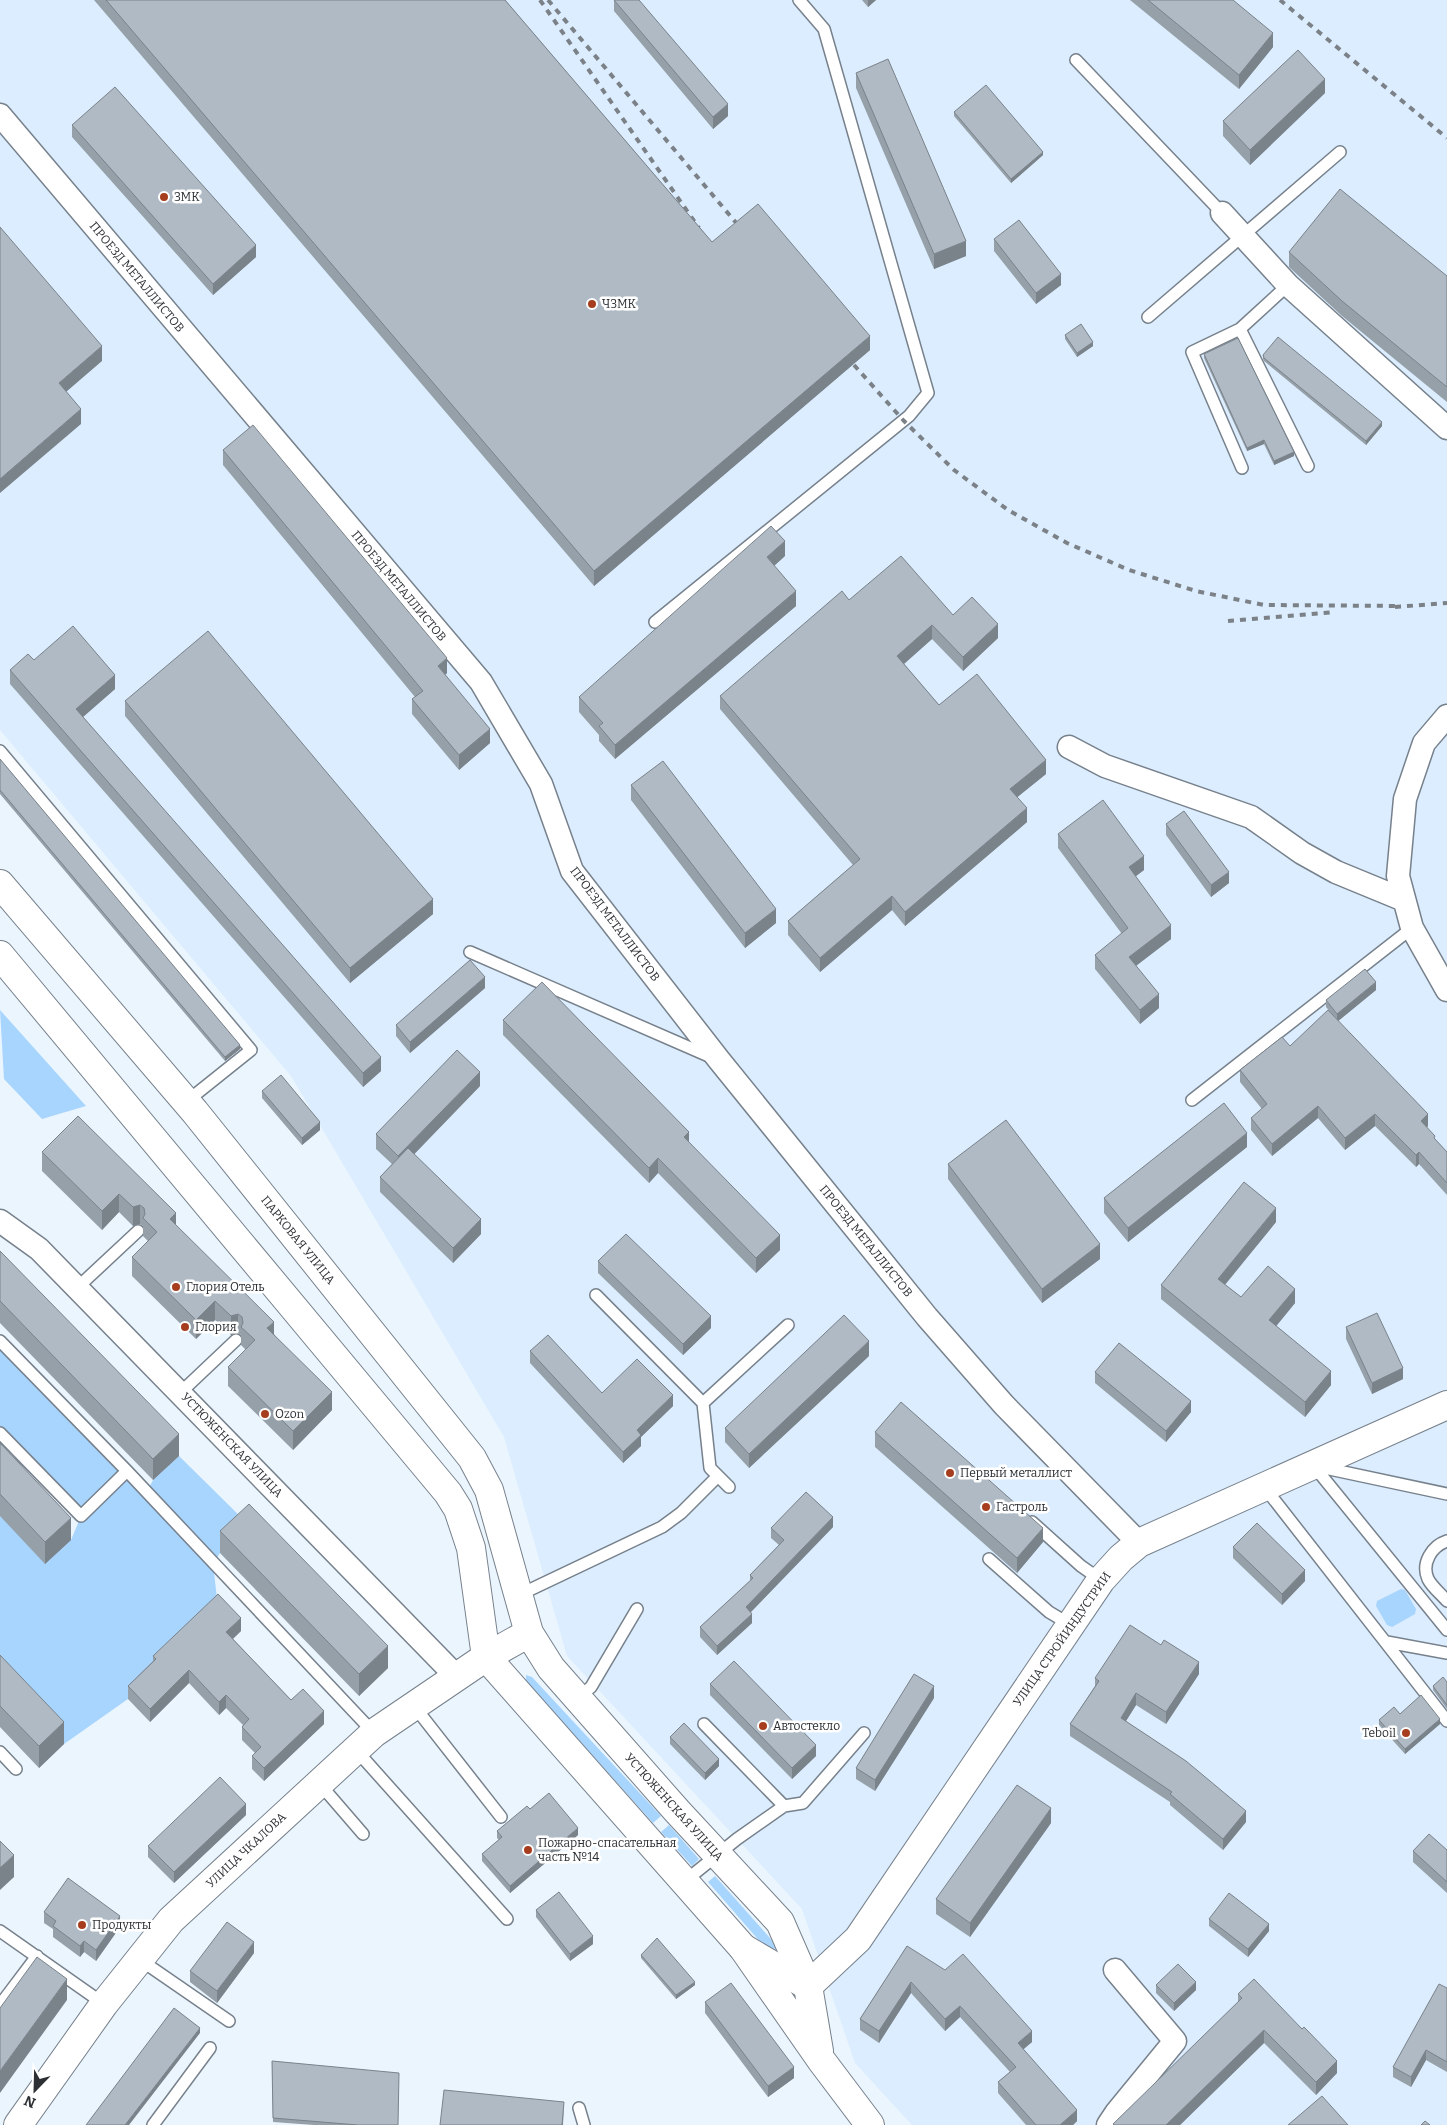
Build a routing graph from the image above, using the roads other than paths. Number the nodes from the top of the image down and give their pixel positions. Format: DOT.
graph roads {
  1 [pos="799,0"];
  2 [pos="1076,60"];
  3 [pos="0,115"];
  4 [pos="1340,152"];
  5 [pos="1222,213"];
  6 [pos="1243,236"];
  7 [pos="1288,285"];
  8 [pos="1148,317"];
  9 [pos="1240,329"];
  10 [pos="1447,428"];
  11 [pos="1308,466"];
  12 [pos="1242,468"];
  13 [pos="655,622"];
  14 [pos="1447,716"];
  15 [pos="1069,747"];
  16 [pos="0,751"];
  17 [pos="0,884"];
  18 [pos="1404,900"];
  19 [pos="1412,928"];
  20 [pos="470,952"];
  21 [pos="0,955"];
  22 [pos="1447,990"];
  23 [pos="719,1060"];
  24 [pos="1192,1100"];
  25 [pos="186,1102"];
  26 [pos="0,1222"];
  27 [pos="138,1231"];
  28 [pos="77,1288"];
  29 [pos="596,1295"];
  30 [pos="788,1325"];
  31 [pos="236,1340"];
  32 [pos="0,1341"];
  33 [pos="180,1393"];
  34 [pos="703,1403"];
  35 [pos="1447,1405"];
  36 [pos="0,1433"];
  37 [pos="1313,1466"];
  38 [pos="127,1471"];
  39 [pos="718,1476"];
  40 [pos="729,1487"];
  41 [pos="1265,1488"];
  42 [pos="1447,1494"];
  43 [pos="1021,1513"];
  44 [pos="1447,1541"];
  45 [pos="1139,1543"];
  46 [pos="989,1559"];
  47 [pos="1101,1580"];
  48 [pos="518,1596"];
  49 [pos="1447,1601"];
  50 [pos="637,1609"];
  51 [pos="1071,1625"];
  52 [pos="1447,1630"];
  53 [pos="529,1633"];
  54 [pos="1387,1642"];
  55 [pos="1447,1653"];
  56 [pos="486,1657"];
  57 [pos="456,1676"];
  58 [pos="578,1698"];
  59 [pos="414,1706"];
  60 [pos="1447,1720"];
  61 [pos="704,1724"];
  62 [pos="864,1733"];
  63 [pos="365,1741"];
  64 [pos="0,1752"];
  65 [pos="16,1769"];
  66 [pos="320,1783"];
  67 [pos="784,1806"];
  68 [pos="501,1817"];
  69 [pos="363,1834"];
  70 [pos="717,1855"];
  71 [pos="685,1881"];
  72 [pos="507,1918"];
  73 [pos="0,1931"];
  74 [pos="743,1948"];
  75 [pos="37,1956"];
  76 [pos="139,1959"];
  77 [pos="1115,1970"];
  78 [pos="808,1986"];
  79 [pos="104,2004"];
  80 [pos="0,2005"];
  81 [pos="229,2022"];
  82 [pos="210,2048"];
  83 [pos="821,2060"];
  84 [pos="579,2108"];
  85 [pos="18,2125"];
  86 [pos="153,2125"];
  87 [pos="584,2125"];
  88 [pos="870,2125"];
  89 [pos="1108,2125"];
  1 -- 13 [label="lane"];
  2 -- 5 [label="lane"];
  3 -- 23 [label="street, ПРОЕЗД МЕТАЛЛИСТОВ"];
  4 -- 6 [label="lane"];
  5 -- 6 [label="street"];
  6 -- 7 [label="street"];
  6 -- 8 [label="lane"];
  7 -- 9 [label="lane"];
  7 -- 10 [label="street"];
  9 -- 11 [label="lane"];
  9 -- 12 [label="lane"];
  14 -- 18 [label="street"];
  15 -- 18 [label="street"];
  16 -- 25 [label="lane"];
  17 -- 25 [label="main road, ПАРКОВАЯ УЛИЦА"];
  18 -- 19 [label="street"];
  19 -- 22 [label="street"];
  19 -- 24 [label="lane"];
  20 -- 23 [label="lane"];
  21 -- 56 [label="main road"];
  23 -- 45 [label="street, ПРОЕЗД МЕТАЛЛИСТОВ"];
  25 -- 48 [label="main road, ПАРКОВАЯ УЛИЦА"];
  26 -- 28 [label="street, УСТЮЖЕНСКАЯ УЛИЦА"];
  27 -- 28 [label="lane"];
  28 -- 33 [label="street, УСТЮЖЕНСКАЯ УЛИЦА"];
  29 -- 34 [label="lane"];
  30 -- 34 [label="lane"];
  31 -- 33 [label="lane"];
  32 -- 38 [label="lane"];
  33 -- 57 [label="street, УСТЮЖЕНСКАЯ УЛИЦА"];
  34 -- 39 [label="lane"];
  35 -- 37 [label="main road, УЛИЦА СТРОЙИНДУСТРИИ"];
  36 -- 38 [label="lane"];
  37 -- 41 [label="main road, УЛИЦА СТРОЙИНДУСТРИИ"];
  37 -- 42 [label="lane"];
  37 -- 52 [label="lane"];
  38 -- 63 [label="lane"];
  39 -- 40 [label="lane"];
  39 -- 48 [label="lane"];
  41 -- 45 [label="main road, УЛИЦА СТРОЙИНДУСТРИИ"];
  41 -- 54 [label="lane"];
  43 -- 47 [label="lane"];
  44 -- 49 [label="lane"];
  45 -- 47 [label="main road, УЛИЦА СТРОЙИНДУСТРИИ"];
  46 -- 51 [label="lane"];
  47 -- 51 [label="main road, УЛИЦА СТРОЙИНДУСТРИИ"];
  48 -- 53 [label="main road, ПАРКОВАЯ УЛИЦА"];
  50 -- 58 [label="lane"];
  51 -- 78 [label="main road, УЛИЦА СТРОЙИНДУСТРИИ"];
  53 -- 56 [label="main road, УЛИЦА ЧКАЛОВА"];
  53 -- 58 [label="main road, УСТЮЖЕНСКАЯ УЛИЦА"];
  54 -- 55 [label="lane"];
  54 -- 60 [label="lane"];
  56 -- 57 [label="main road, УЛИЦА ЧКАЛОВА"];
  56 -- 71 [label="main road, УСТЮЖЕНСКАЯ УЛИЦА"];
  57 -- 59 [label="main road, УЛИЦА ЧКАЛОВА"];
  58 -- 70 [label="main road, УСТЮЖЕНСКАЯ УЛИЦА"];
  59 -- 63 [label="main road, УЛИЦА ЧКАЛОВА"];
  59 -- 68 [label="lane"];
  61 -- 67 [label="lane"];
  62 -- 67 [label="lane"];
  63 -- 66 [label="main road, УЛИЦА ЧКАЛОВА"];
  63 -- 72 [label="lane"];
  64 -- 65 [label="lane"];
  66 -- 69 [label="lane"];
  66 -- 76 [label="main road, УЛИЦА ЧКАЛОВА"];
  67 -- 70 [label="lane"];
  70 -- 71 [label="lane"];
  70 -- 78 [label="main road, УСТЮЖЕНСКАЯ УЛИЦА"];
  71 -- 74 [label="main road, УСТЮЖЕНСКАЯ УЛИЦА"];
  73 -- 75 [label="lane"];
  74 -- 78 [label="main road, УСТЮЖЕНСКАЯ УЛИЦА"];
  74 -- 83 [label="main road, УСТЮЖЕНСКАЯ УЛИЦА"];
  75 -- 79 [label="lane"];
  75 -- 80 [label="lane"];
  76 -- 79 [label="main road, УЛИЦА ЧКАЛОВА"];
  76 -- 81 [label="lane"];
  77 -- 89 [label="street"];
  78 -- 83 [label="main road, УСТЮЖЕНСКАЯ УЛИЦА"];
  79 -- 85 [label="main road, УЛИЦА ЧКАЛОВА"];
  82 -- 86 [label="lane"];
  83 -- 88 [label="main road, УСТЮЖЕНСКАЯ УЛИЦА"];
  84 -- 87 [label="lane"];
}
